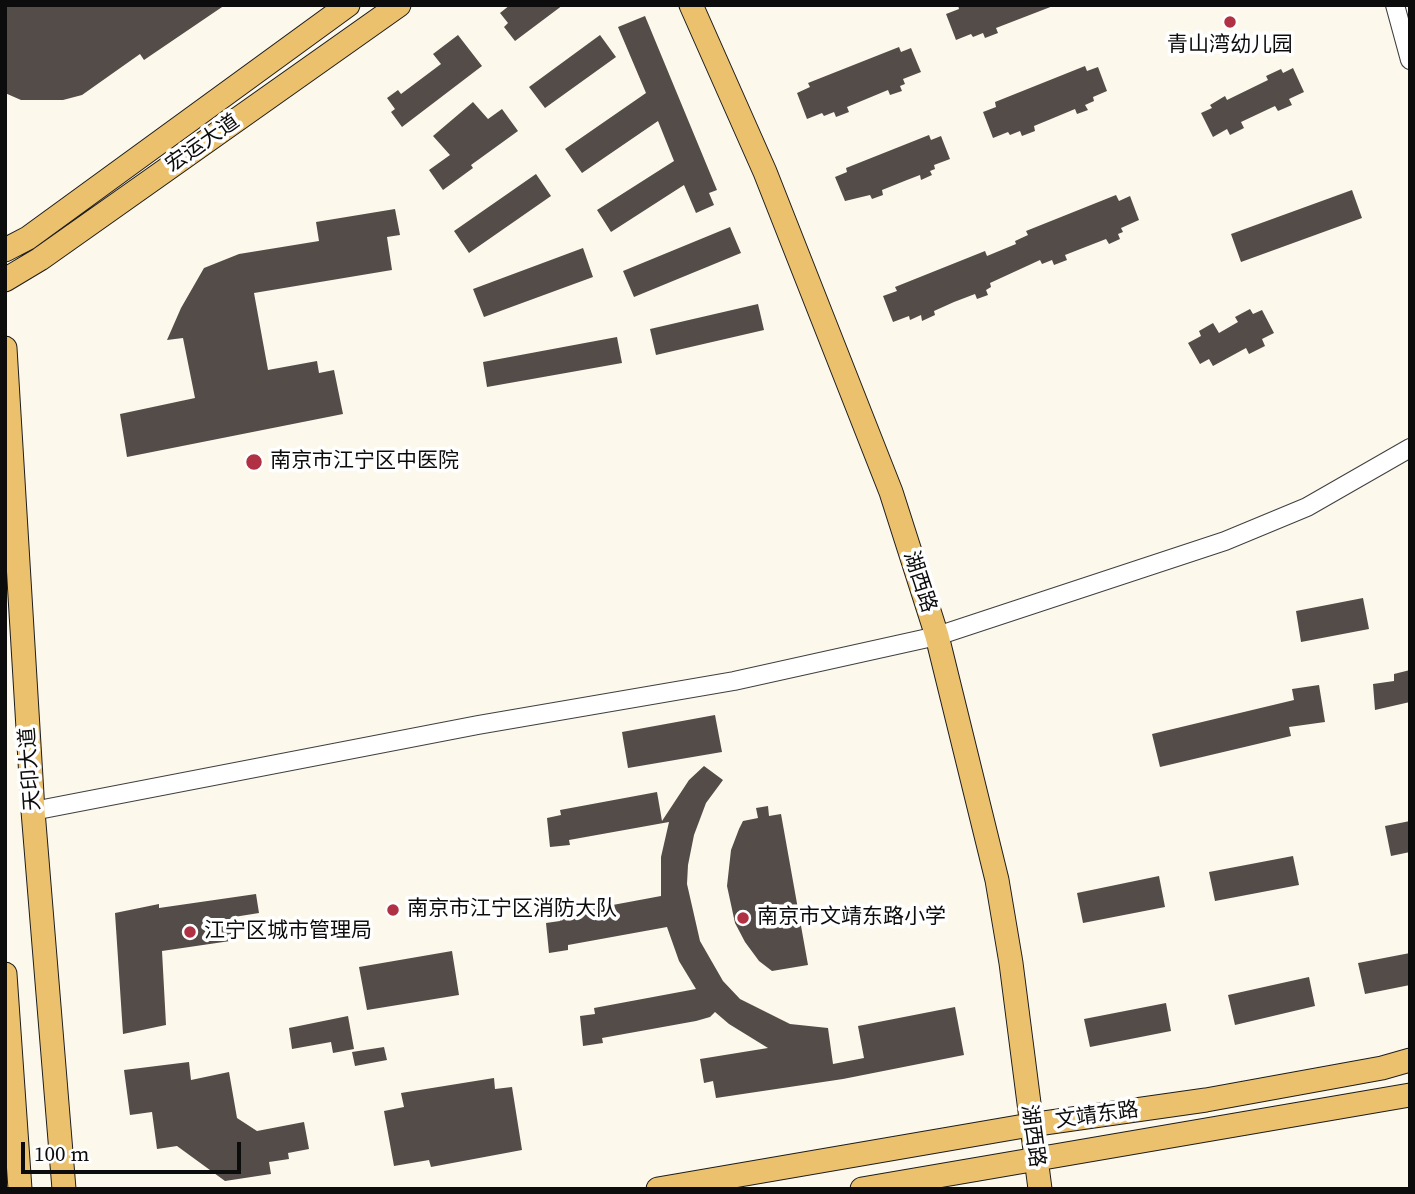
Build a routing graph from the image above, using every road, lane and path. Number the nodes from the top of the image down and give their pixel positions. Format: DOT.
graph roads {
  1 [pos="348,5"];
  2 [pos="399,5"];
  3 [pos="691,5"];
  4 [pos="1395,5"];
  5 [pos="1410,60"];
  6 [pos="5,250"];
  7 [pos="5,280"];
  8 [pos="5,348"];
  9 [pos="1410,448"];
  10 [pos="937,636"];
  11 [pos="33,811"];
  12 [pos="5,974"];
  13 [pos="1410,1060"];
  14 [pos="1410,1095"];
  15 [pos="1030,1125"];
  16 [pos="1036,1160"];
  17 [pos="20,1189"];
  18 [pos="64,1189"];
  19 [pos="658,1189"];
  20 [pos="862,1189"];
  21 [pos="1040,1189"];
  1 -- 6 [label="main road, 宏运大道"];
  2 -- 7 [label="main road, 宏运大道"];
  3 -- 10 [label="main road, 湖西路"];
  4 -- 5 [label="street"];
  8 -- 11 [label="main road, 天印大道"];
  9 -- 10 [label="street"];
  10 -- 11 [label="street"];
  10 -- 15 [label="main road, 湖西路"];
  11 -- 18 [label="main road, 天印大道"];
  12 -- 17 [label="main road"];
  13 -- 15 [label="main road, 文靖东路"];
  14 -- 16 [label="main road, 文靖东路"];
  15 -- 16 [label="main road, 湖西路"];
  15 -- 19 [label="main road, 文靖东路"];
  16 -- 20 [label="main road, 文靖东路"];
  16 -- 21 [label="main road, 湖西路"];
}
